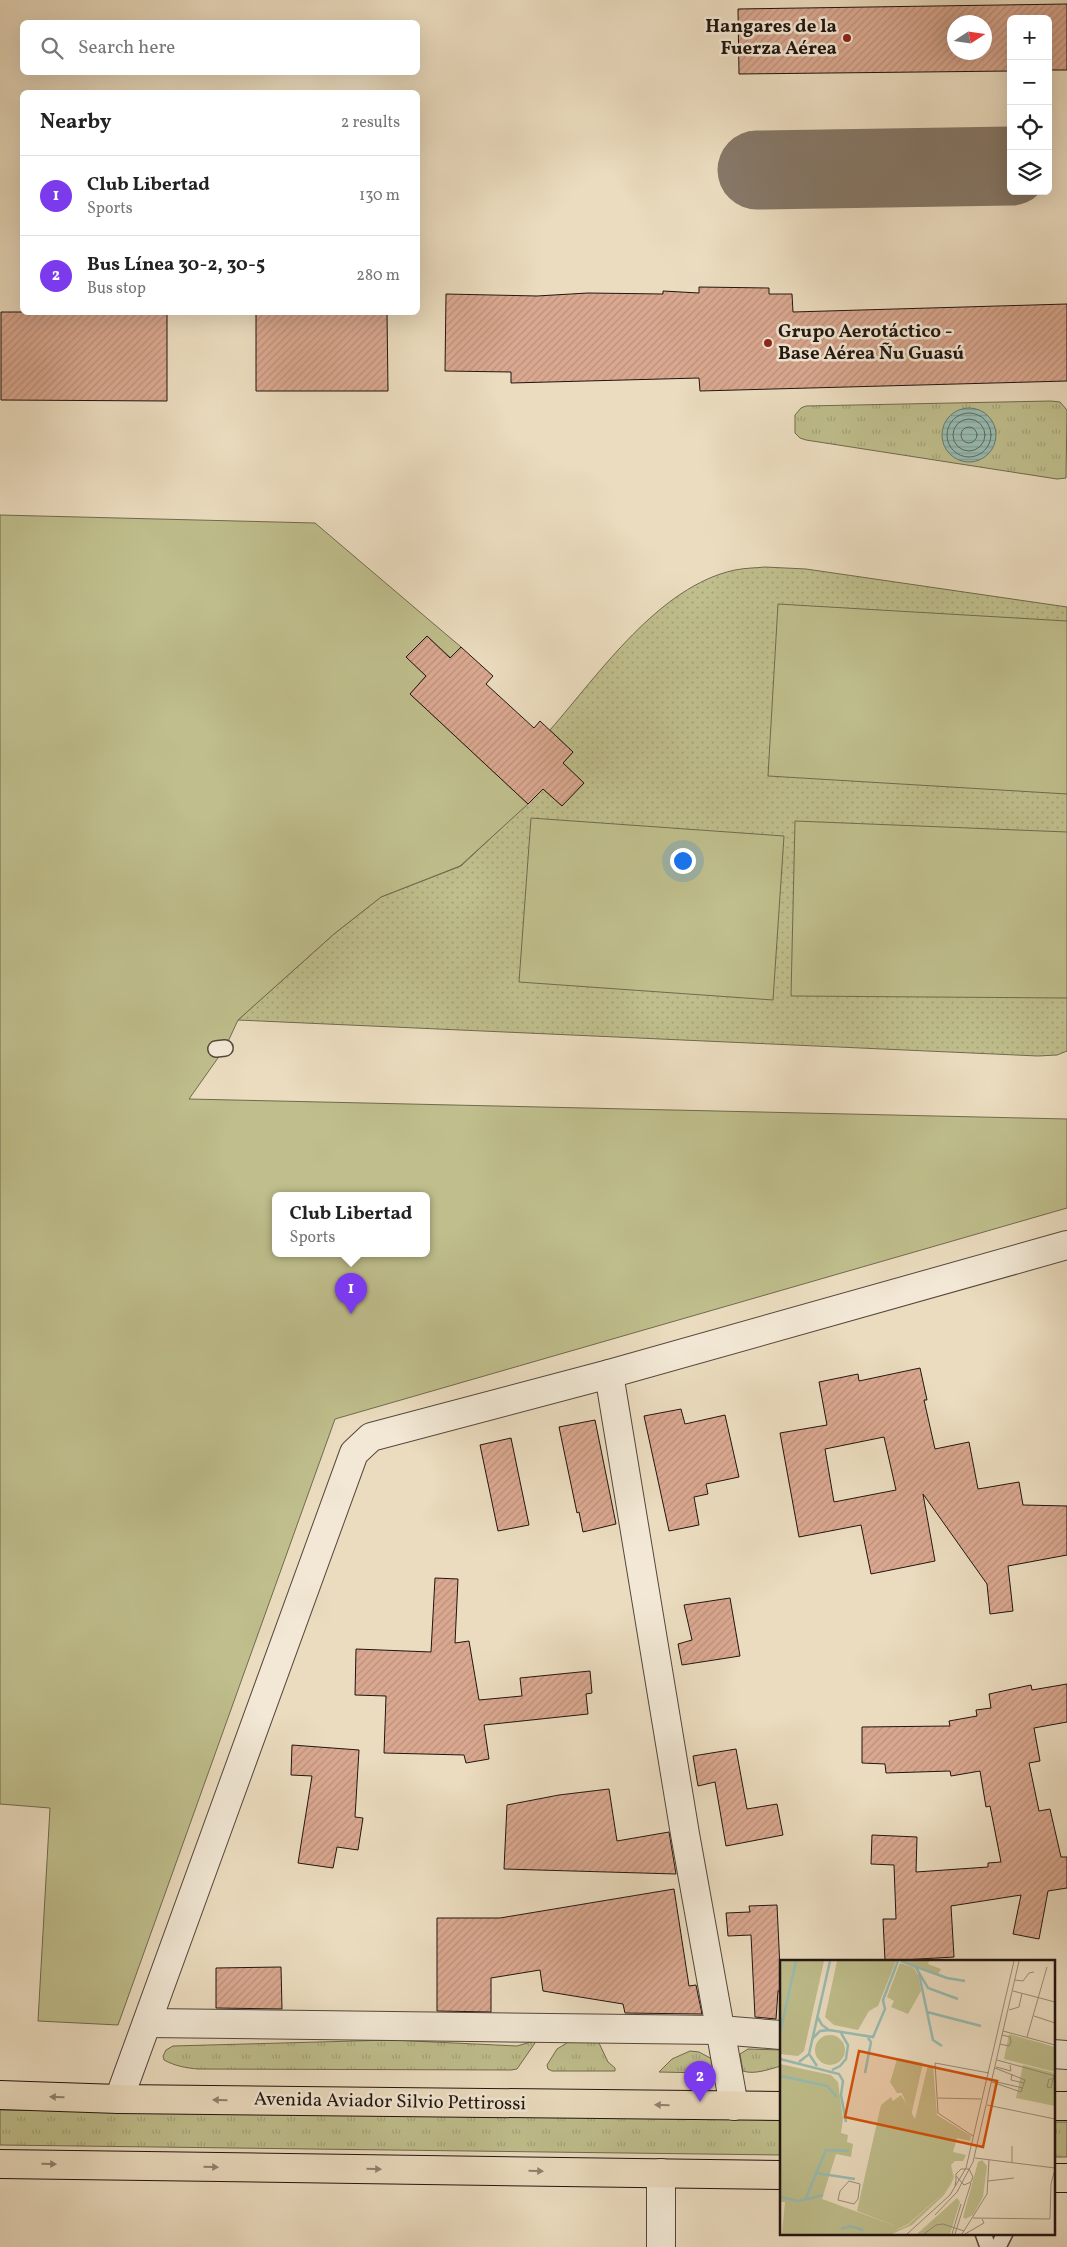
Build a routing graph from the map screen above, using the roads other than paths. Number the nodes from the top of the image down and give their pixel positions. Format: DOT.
graph roads {
  1 [pos="1067,1245"];
  2 [pos="609,1374"];
  3 [pos="148,2023"];
  4 [pos="720,2030"];
  5 [pos="780,2034"];
  6 [pos="1054,2054"];
  7 [pos="1067,2054"];
  8 [pos="0,2095"];
  9 [pos="119,2099"];
  10 [pos="734,2106"];
  11 [pos="780,2106"];
  12 [pos="1054,2106"];
  13 [pos="1067,2106"];
  14 [pos="0,2164"];
  15 [pos="661,2173"];
  16 [pos="780,2175"];
  17 [pos="1054,2178"];
  18 [pos="1067,2178"];
  19 [pos="983,2234"];
  20 [pos="1004,2234"];
  21 [pos="661,2247"];
  22 [pos="988,2247"];
  23 [pos="998,2247"];
  1 -- 2 [label="street"];
  2 -- 3 [label="street"];
  2 -- 4 [label="street"];
  3 -- 4 [label="street"];
  3 -- 9 [label="street"];
  4 -- 5 [label="street"];
  4 -- 10 [label="street"];
  6 -- 7 [label="street"];
  9 -- 8 [label="highway, Avenida Aviador Silvio Pettirossi, one-way"];
  10 -- 9 [label="highway, Avenida Aviador Silvio Pettirossi, one-way"];
  10 -- 11 [label="highway, Avenida Aviador Silvio Pettirossi"];
  12 -- 13 [label="highway"];
  14 -- 15 [label="highway, one-way"];
  15 -- 16 [label="highway"];
  15 -- 21 [label="street"];
  17 -- 18 [label="highway"];
  19 -- 22 [label="lane"];
  20 -- 23 [label="lane"];
}
